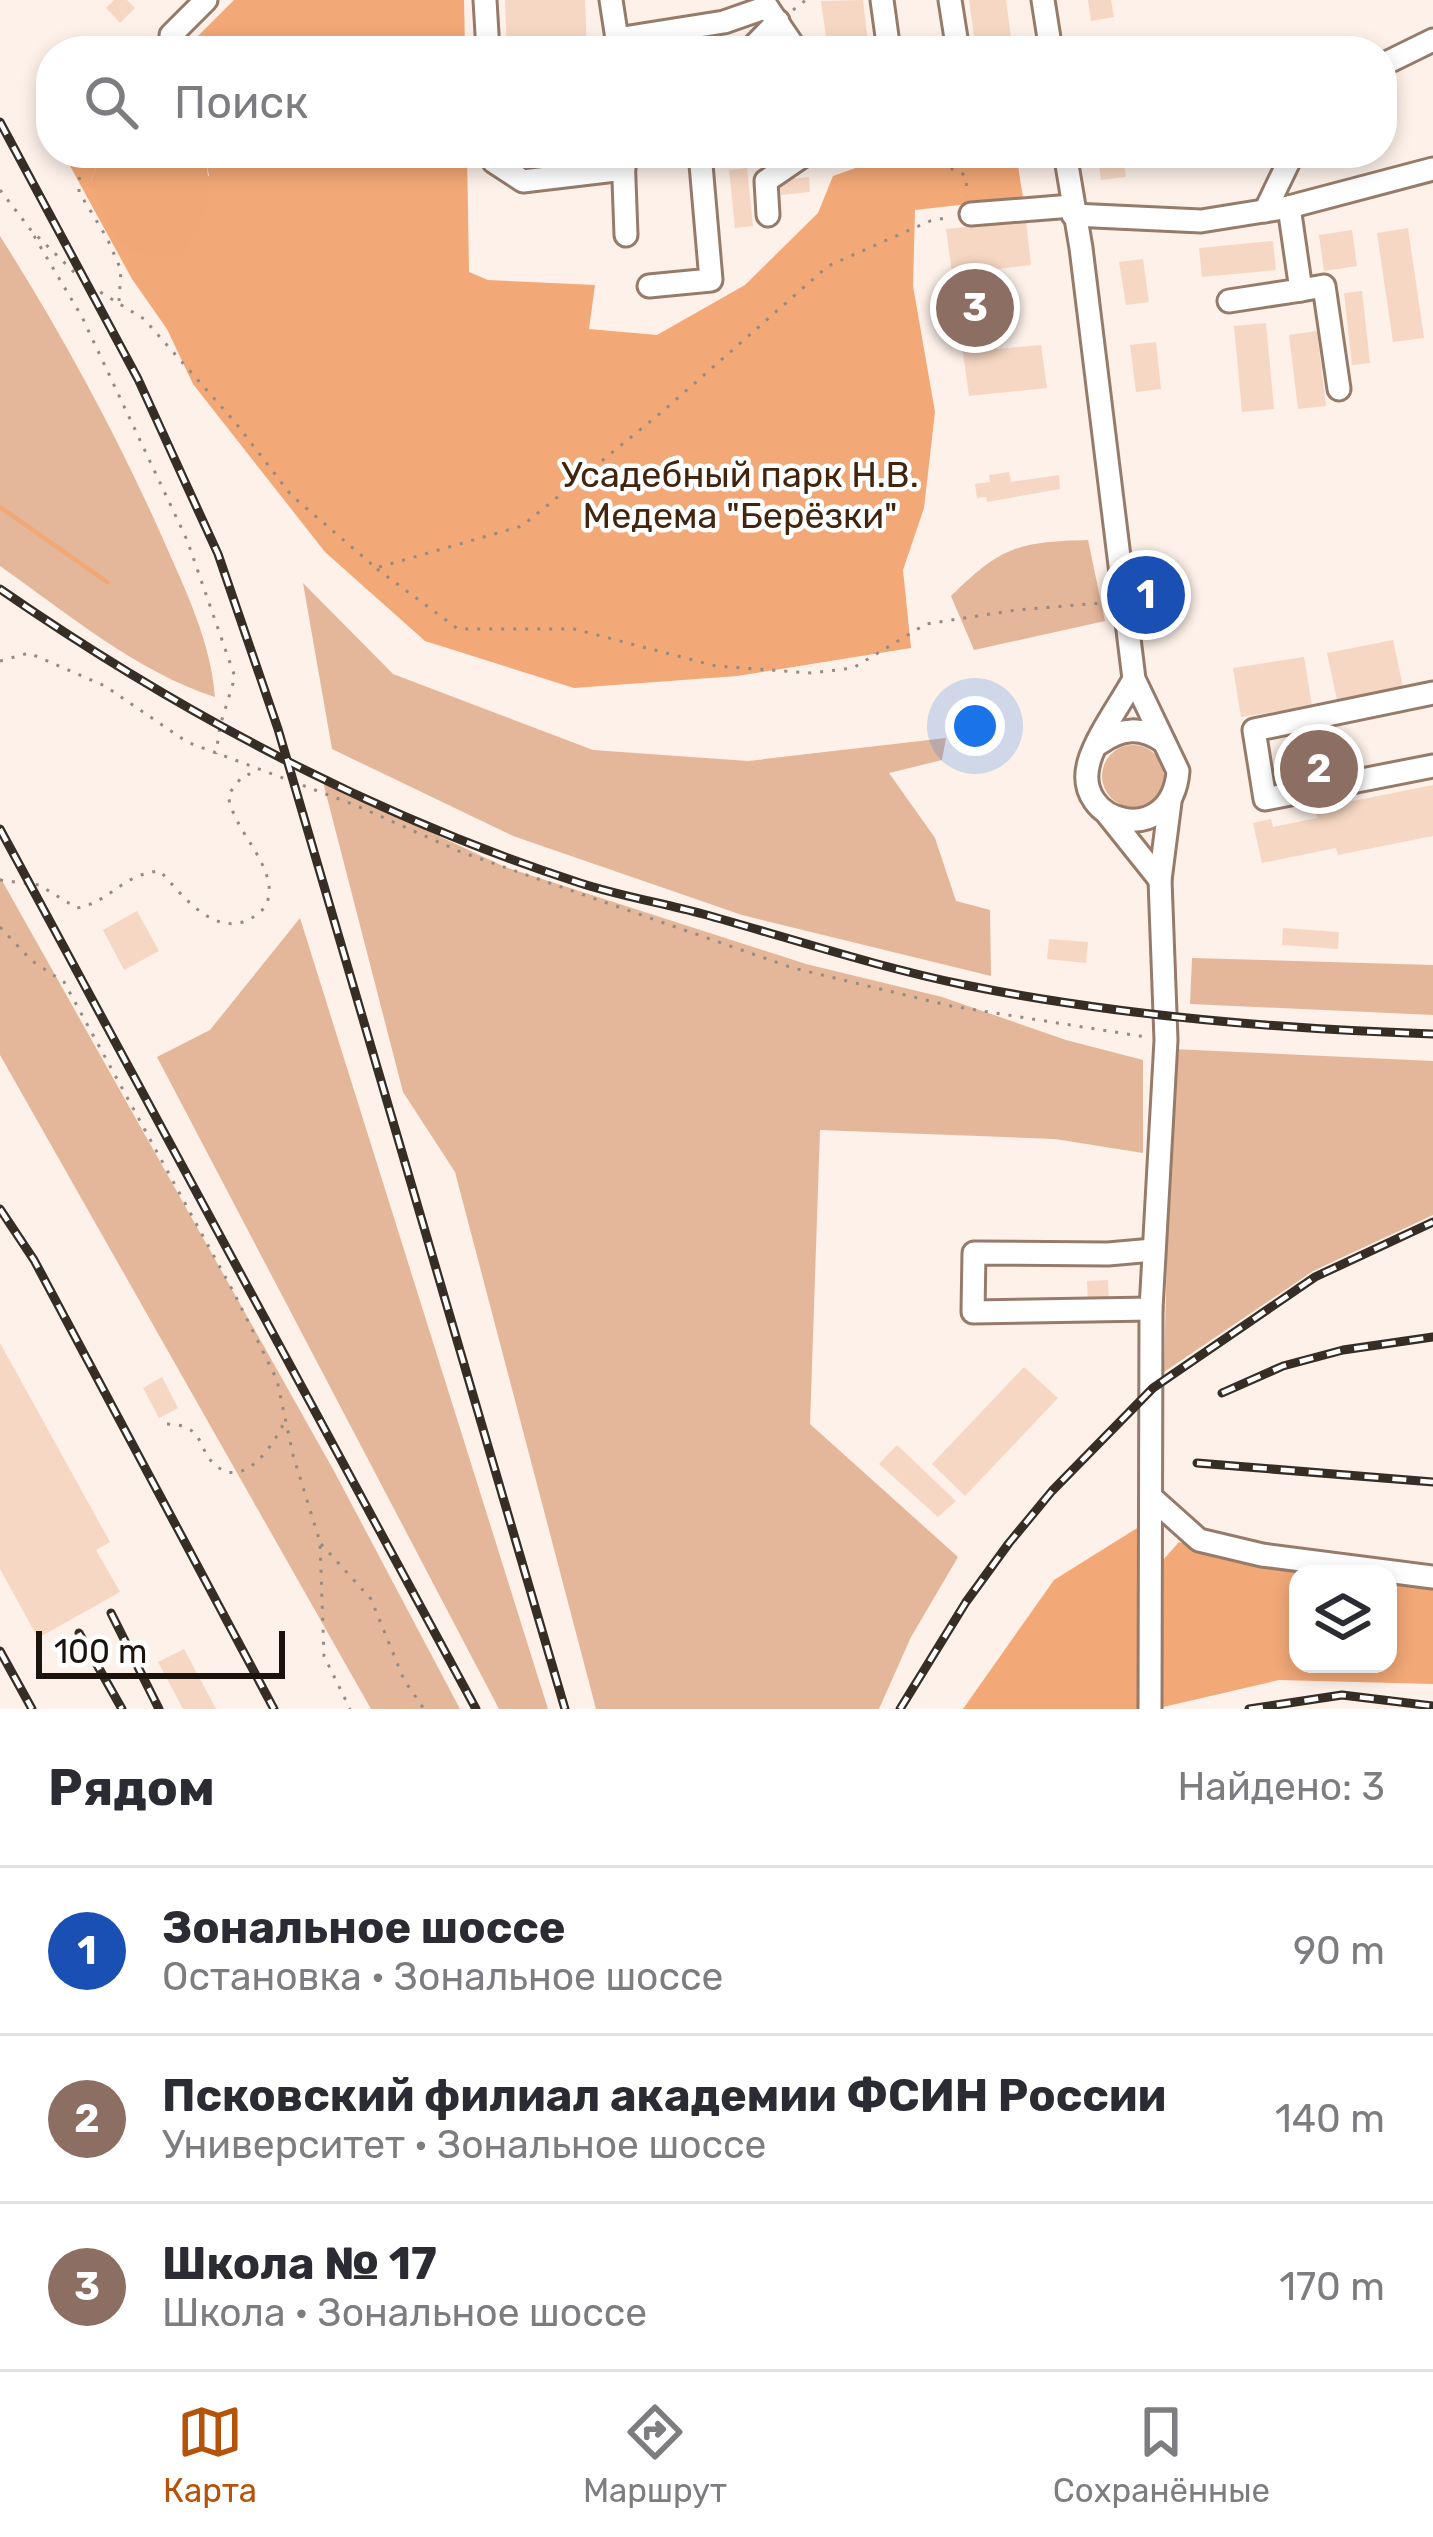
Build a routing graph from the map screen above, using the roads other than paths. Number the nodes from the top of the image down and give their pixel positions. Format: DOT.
graph roads {
  1 [pos="206,0"];
  2 [pos="485,0"];
  3 [pos="611,0"];
  4 [pos="882,0"];
  5 [pos="950,0"];
  6 [pos="1043,0"];
  7 [pos="770,9"];
  8 [pos="171,35"];
  9 [pos="487,36"];
  10 [pos="616,36"];
  11 [pos="659,36"];
  12 [pos="756,36"];
  13 [pos="787,36"];
  14 [pos="887,36"];
  15 [pos="956,36"];
  16 [pos="1049,36"];
  17 [pos="1433,40"];
  18 [pos="1397,58"];
  19 [pos="503,168"];
  20 [pos="589,168"];
  21 [pos="624,168"];
  22 [pos="701,168"];
  23 [pos="785,168"];
  24 [pos="1067,168"];
  25 [pos="1286,168"];
  26 [pos="1433,170"];
  27 [pos="1289,206"];
  28 [pos="1073,211"];
  29 [pos="1265,211"];
  30 [pos="970,214"];
  31 [pos="768,215"];
  32 [pos="626,235"];
  33 [pos="649,286"];
  34 [pos="1300,290"];
  35 [pos="1229,302"];
  36 [pos="1340,389"];
  37 [pos="1133,679"];
  38 [pos="1433,692"];
  39 [pos="1164,742"];
  40 [pos="1099,743"];
  41 [pos="1433,766"];
  42 [pos="1170,802"];
  43 [pos="1106,813"];
  44 [pos="1160,880"];
  45 [pos="1153,1250"];
  46 [pos="1151,1309"];
  47 [pos="1151,1497"];
  48 [pos="1433,1577"];
  49 [pos="1150,1709"];
  1 -- 8 [label="street"];
  2 -- 9 [label="street"];
  3 -- 10 [label="street"];
  4 -- 14 [label="street"];
  5 -- 15 [label="street"];
  6 -- 16 [label="street"];
  7 -- 11 [label="street"];
  7 -- 12 [label="street"];
  7 -- 13 [label="street"];
  17 -- 18 [label="street"];
  19 -- 20 [label="street"];
  21 -- 32 [label="street"];
  22 -- 33 [label="street"];
  23 -- 31 [label="street"];
  24 -- 28 [label="street"];
  25 -- 29 [label="street"];
  26 -- 27 [label="street"];
  27 -- 29 [label="street"];
  27 -- 34 [label="street"];
  28 -- 29 [label="street"];
  28 -- 30 [label="street"];
  28 -- 37 [label="street"];
  34 -- 35 [label="street"];
  34 -- 36 [label="street"];
  37 -- 39 [label="street"];
  37 -- 40 [label="street"];
  38 -- 41 [label="street"];
  39 -- 40 [label="street"];
  39 -- 42 [label="street"];
  40 -- 43 [label="street"];
  42 -- 43 [label="street"];
  42 -- 44 [label="street"];
  43 -- 44 [label="street"];
  44 -- 45 [label="street"];
  45 -- 46 [label="street"];
  45 -- 46 [label="street"];
  46 -- 47 [label="street"];
  47 -- 48 [label="street"];
  47 -- 49 [label="street"];
}
